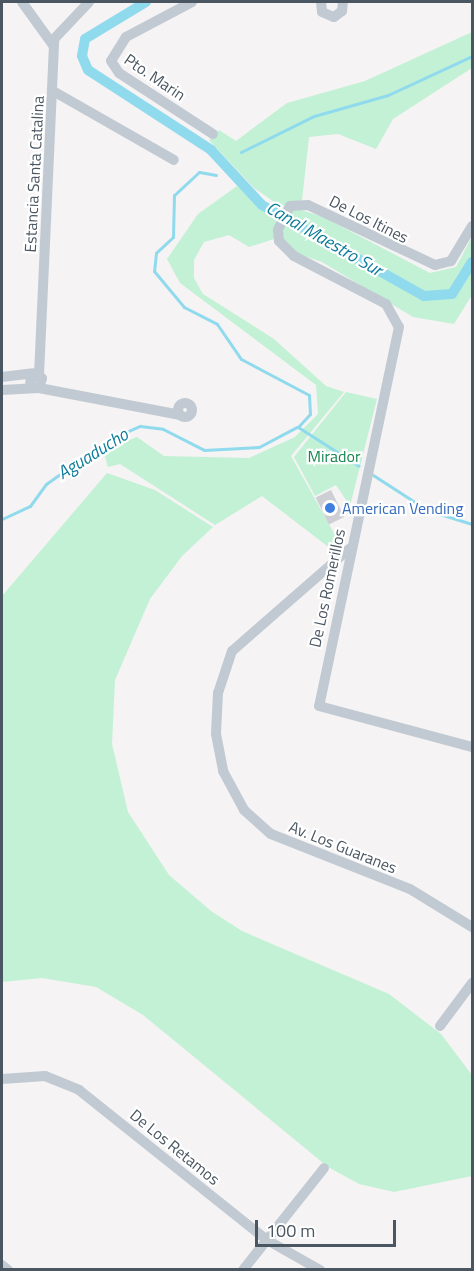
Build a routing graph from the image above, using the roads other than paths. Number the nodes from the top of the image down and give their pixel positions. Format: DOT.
graph roads {
  1 [pos="22,2"];
  2 [pos="89,2"];
  3 [pos="192,2"];
  4 [pos="321,2"];
  5 [pos="343,2"];
  6 [pos="53,45"];
  7 [pos="53,91"];
  8 [pos="213,134"];
  9 [pos="174,160"];
  10 [pos="472,226"];
  11 [pos="398,321"];
  12 [pos="2,377"];
  13 [pos="39,382"];
  14 [pos="2,390"];
  15 [pos="180,410"];
  16 [pos="352,543"];
  17 [pos="472,747"];
  18 [pos="472,927"];
  19 [pos="472,983"];
  20 [pos="440,1026"];
  21 [pos="2,1079"];
  22 [pos="324,1168"];
  23 [pos="267,1240"];
  24 [pos="2,1265"];
  25 [pos="8,1269"];
  26 [pos="243,1269"];
  27 [pos="320,1269"];
  1 -- 6 [label="street"];
  2 -- 6 [label="street"];
  3 -- 8 [label="street, Pto. Marin"];
  4 -- 5 [label="street"];
  6 -- 7 [label="street, Estancia Santa Catalina"];
  7 -- 9 [label="street"];
  7 -- 13 [label="street, Estancia Santa Catalina"];
  10 -- 11 [label="street, De Los Itines"];
  11 -- 16 [label="street, De Los Romerillos"];
  12 -- 13 [label="street"];
  13 -- 14 [label="street"];
  13 -- 15 [label="street"];
  16 -- 17 [label="street, De Los Romerillos"];
  16 -- 18 [label="street, Av. Los Guaranes"];
  19 -- 20 [label="street"];
  21 -- 23 [label="street, De Los Retamos"];
  22 -- 23 [label="street"];
  23 -- 26 [label="street"];
  23 -- 27 [label="street, De Los Retamos"];
  24 -- 25 [label="street"];
}
